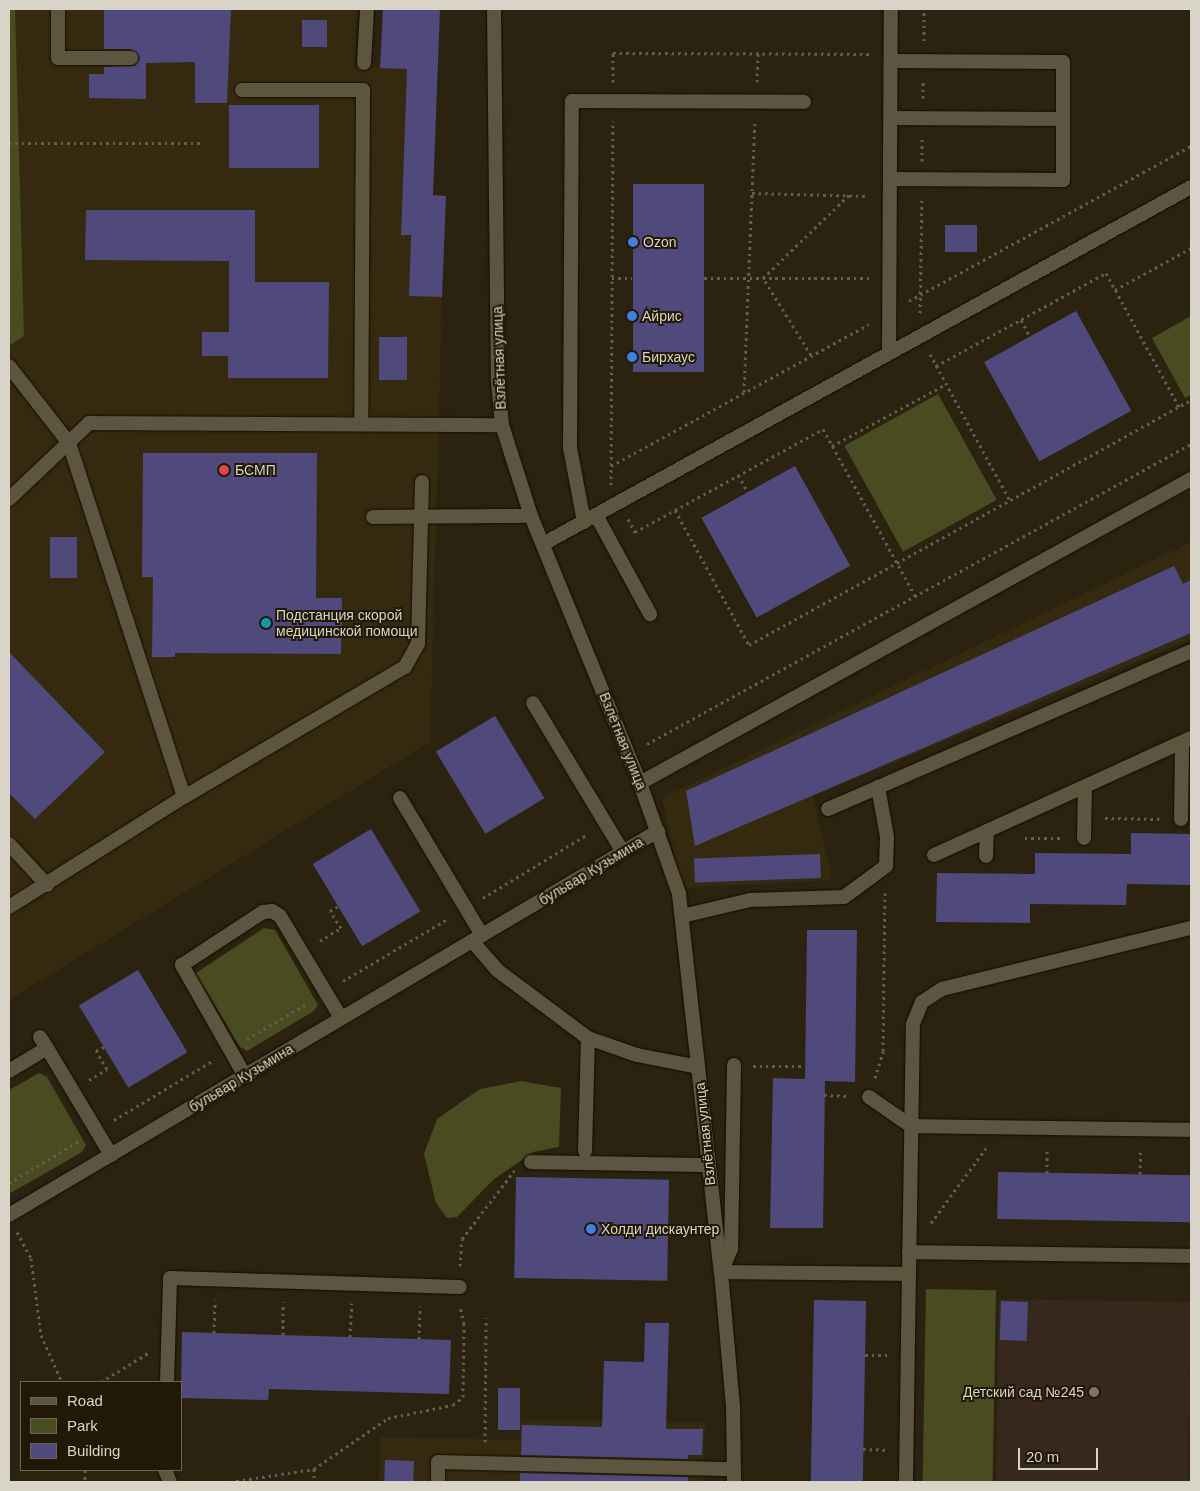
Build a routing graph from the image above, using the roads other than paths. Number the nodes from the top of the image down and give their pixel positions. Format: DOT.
graph roads {
  1 [pos="58,9"];
  2 [pos="367,9"];
  3 [pos="494,9"];
  4 [pos="891,9"];
  5 [pos="131,58"];
  6 [pos="891,58"];
  7 [pos="364,63"];
  8 [pos="242,90"];
  9 [pos="804,102"];
  10 [pos="891,118"];
  11 [pos="1063,119"];
  12 [pos="890,179"];
  13 [pos="1191,187"];
  14 [pos="889,353"];
  15 [pos="9,366"];
  16 [pos="361,424"];
  17 [pos="502,425"];
  18 [pos="69,442"];
  19 [pos="1191,479"];
  20 [pos="422,482"];
  21 [pos="9,499"];
  22 [pos="421,516"];
  23 [pos="531,516"];
  24 [pos="373,517"];
  25 [pos="590,519"];
  26 [pos="542,544"];
  27 [pos="650,614"];
  28 [pos="1191,651"];
  29 [pos="533,703"];
  30 [pos="1186,740"];
  31 [pos="640,783"];
  32 [pos="878,787"];
  33 [pos="1085,787"];
  34 [pos="184,796"];
  35 [pos="400,798"];
  36 [pos="828,809"];
  37 [pos="1180,819"];
  38 [pos="658,831"];
  39 [pos="987,834"];
  40 [pos="1084,838"];
  41 [pos="9,844"];
  42 [pos="622,852"];
  43 [pos="934,855"];
  44 [pos="986,856"];
  45 [pos="47,885"];
  46 [pos="9,907"];
  47 [pos="682,916"];
  48 [pos="1191,928"];
  49 [pos="477,938"];
  50 [pos="342,1018"];
  51 [pos="588,1038"];
  52 [pos="734,1065"];
  53 [pos="698,1067"];
  54 [pos="9,1071"];
  55 [pos="245,1076"];
  56 [pos="870,1097"];
  57 [pos="911,1126"];
  58 [pos="1191,1130"];
  59 [pos="585,1151"];
  60 [pos="111,1155"];
  61 [pos="531,1162"];
  62 [pos="708,1165"];
  63 [pos="11,1221"];
  64 [pos="909,1252"];
  65 [pos="1191,1256"];
  66 [pos="721,1272"];
  67 [pos="909,1274"];
  68 [pos="460,1287"];
  69 [pos="167,1381"];
  70 [pos="734,1476"];
  71 [pos="438,1482"];
  72 [pos="906,1482"];
  1 -- 5 [label="street"];
  2 -- 7 [label="street"];
  3 -- 17 [label="street, Взлётная улица"];
  4 -- 6 [label="street"];
  6 -- 10 [label="street"];
  6 -- 11 [label="street"];
  8 -- 16 [label="street"];
  9 -- 25 [label="street"];
  10 -- 11 [label="street"];
  10 -- 12 [label="street"];
  11 -- 12 [label="street"];
  12 -- 14 [label="street"];
  13 -- 14 [label="street"];
  14 -- 25 [label="street"];
  15 -- 18 [label="street"];
  16 -- 17 [label="street"];
  16 -- 18 [label="street"];
  17 -- 23 [label="street, Взлётная улица"];
  18 -- 21 [label="street"];
  18 -- 34 [label="street"];
  19 -- 31 [label="street"];
  20 -- 22 [label="street"];
  22 -- 23 [label="street"];
  22 -- 24 [label="street"];
  22 -- 34 [label="street"];
  23 -- 26 [label="street, Взлётная улица"];
  25 -- 26 [label="street"];
  25 -- 27 [label="street"];
  26 -- 31 [label="street, Взлётная улица"];
  28 -- 32 [label="street"];
  29 -- 42 [label="street"];
  30 -- 33 [label="street"];
  30 -- 37 [label="street"];
  31 -- 38 [label="street, Взлётная улица"];
  32 -- 36 [label="street"];
  32 -- 47 [label="street"];
  33 -- 39 [label="street"];
  33 -- 40 [label="street"];
  34 -- 45 [label="street"];
  35 -- 49 [label="street"];
  38 -- 42 [label="street, бульвар Кузьмина"];
  38 -- 47 [label="street, Взлётная улица"];
  39 -- 43 [label="street"];
  39 -- 44 [label="street"];
  41 -- 45 [label="street"];
  42 -- 49 [label="street, бульвар Кузьмина"];
  45 -- 46 [label="street"];
  47 -- 53 [label="street, Взлётная улица"];
  48 -- 57 [label="street"];
  49 -- 50 [label="street, бульвар Кузьмина"];
  49 -- 51 [label="street"];
  50 -- 55 [label="street, бульвар Кузьмина"];
  50 -- 55 [label="street"];
  51 -- 53 [label="street"];
  51 -- 59 [label="street"];
  52 -- 66 [label="street"];
  53 -- 62 [label="street, Взлётная улица"];
  54 -- 60 [label="street"];
  55 -- 60 [label="street, бульвар Кузьмина"];
  56 -- 57 [label="street"];
  57 -- 58 [label="street"];
  57 -- 64 [label="street"];
  60 -- 63 [label="street, бульвар Кузьмина"];
  61 -- 62 [label="street"];
  62 -- 66 [label="street, Взлётная улица"];
  64 -- 65 [label="street"];
  64 -- 67 [label="street"];
  66 -- 67 [label="street"];
  66 -- 70 [label="street, Взлётная улица"];
  67 -- 72 [label="street"];
  68 -- 69 [label="street"];
  70 -- 71 [label="street"];
}
